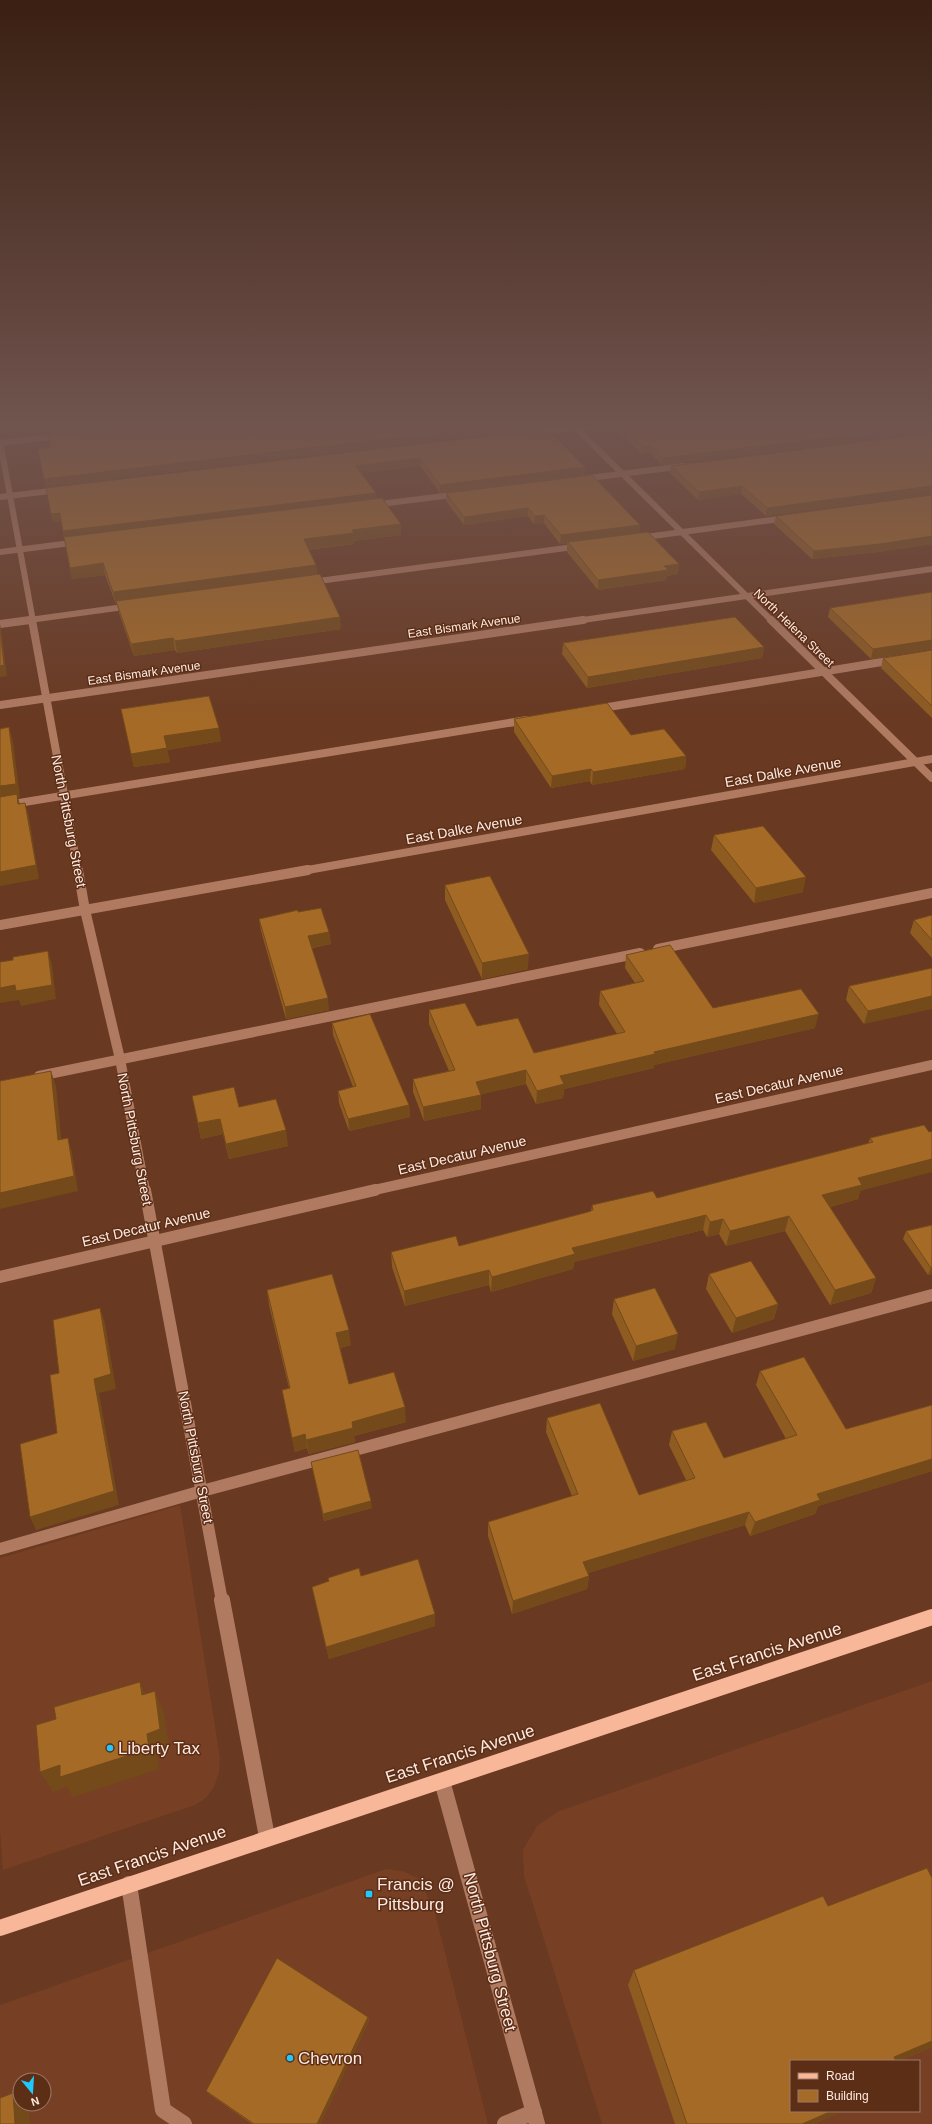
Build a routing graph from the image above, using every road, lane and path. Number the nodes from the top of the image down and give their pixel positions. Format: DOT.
graph roads {
  1 [pos="12,524"];
  2 [pos="673,524"];
  3 [pos="739,524"];
  4 [pos="681,532"];
  5 [pos="634,539"];
  6 [pos="89,541"];
  7 [pos="586,545"];
  8 [pos="18,550"];
  9 [pos="0,552"];
  10 [pos="932,569"];
  11 [pos="301,583"];
  12 [pos="746,596"];
  13 [pos="142,604"];
  14 [pos="31,619"];
  15 [pos="0,624"];
  16 [pos="901,659"];
  17 [pos="823,671"];
  18 [pos="46,698"];
  19 [pos="0,705"];
  20 [pos="588,710"];
  21 [pos="534,719"];
  22 [pos="932,759"];
  23 [pos="916,762"];
  24 [pos="932,778"];
  25 [pos="64,796"];
  26 [pos="0,806"];
  27 [pos="932,893"];
  28 [pos="85,910"];
  29 [pos="0,925"];
  30 [pos="120,1059"];
  31 [pos="932,1065"];
  32 [pos="30,1078"];
  33 [pos="154,1240"];
  34 [pos="0,1277"];
  35 [pos="932,1295"];
  36 [pos="202,1491"];
  37 [pos="0,1549"];
  38 [pos="932,1617"];
  39 [pos="442,1781"];
  40 [pos="267,1836"];
  41 [pos="129,1884"];
  42 [pos="0,1928"];
  43 [pos="535,2118"];
  44 [pos="184,2124"];
  45 [pos="505,2124"];
  1 -- 8 [label="street, North Pittsburg Street"];
  2 -- 4 [label="street, North Helena Street"];
  3 -- 4 [label="street"];
  4 -- 5 [label="street"];
  4 -- 12 [label="street, North Helena Street"];
  6 -- 8 [label="street"];
  7 -- 11 [label="street"];
  8 -- 9 [label="street"];
  8 -- 14 [label="street, North Pittsburg Street"];
  10 -- 12 [label="street, East Bismark Avenue"];
  12 -- 17 [label="street, North Helena Street"];
  12 -- 18 [label="street, East Bismark Avenue"];
  13 -- 14 [label="street"];
  14 -- 15 [label="street"];
  14 -- 18 [label="street, North Pittsburg Street"];
  16 -- 17 [label="street"];
  17 -- 20 [label="street"];
  17 -- 23 [label="street, North Helena Street"];
  18 -- 19 [label="street, East Bismark Avenue"];
  18 -- 25 [label="street, North Pittsburg Street"];
  21 -- 25 [label="street"];
  22 -- 23 [label="street, East Dalke Avenue"];
  23 -- 24 [label="street, North Helena Street"];
  23 -- 28 [label="street, East Dalke Avenue"];
  25 -- 26 [label="street"];
  25 -- 28 [label="street, North Pittsburg Street"];
  27 -- 30 [label="street"];
  28 -- 29 [label="street, East Dalke Avenue"];
  28 -- 30 [label="street, North Pittsburg Street"];
  30 -- 32 [label="street"];
  30 -- 33 [label="street, North Pittsburg Street"];
  31 -- 33 [label="street, East Decatur Avenue"];
  33 -- 34 [label="street, East Decatur Avenue"];
  33 -- 36 [label="street, North Pittsburg Street"];
  35 -- 36 [label="street"];
  36 -- 37 [label="street"];
  36 -- 40 [label="street, North Pittsburg Street"];
  38 -- 39 [label="main road, East Francis Avenue"];
  39 -- 40 [label="main road, East Francis Avenue"];
  39 -- 43 [label="street, North Pittsburg Street"];
  40 -- 41 [label="main road, East Francis Avenue"];
  41 -- 42 [label="main road, East Francis Avenue"];
  41 -- 44 [label="street"];
  43 -- 45 [label="street"];
}
